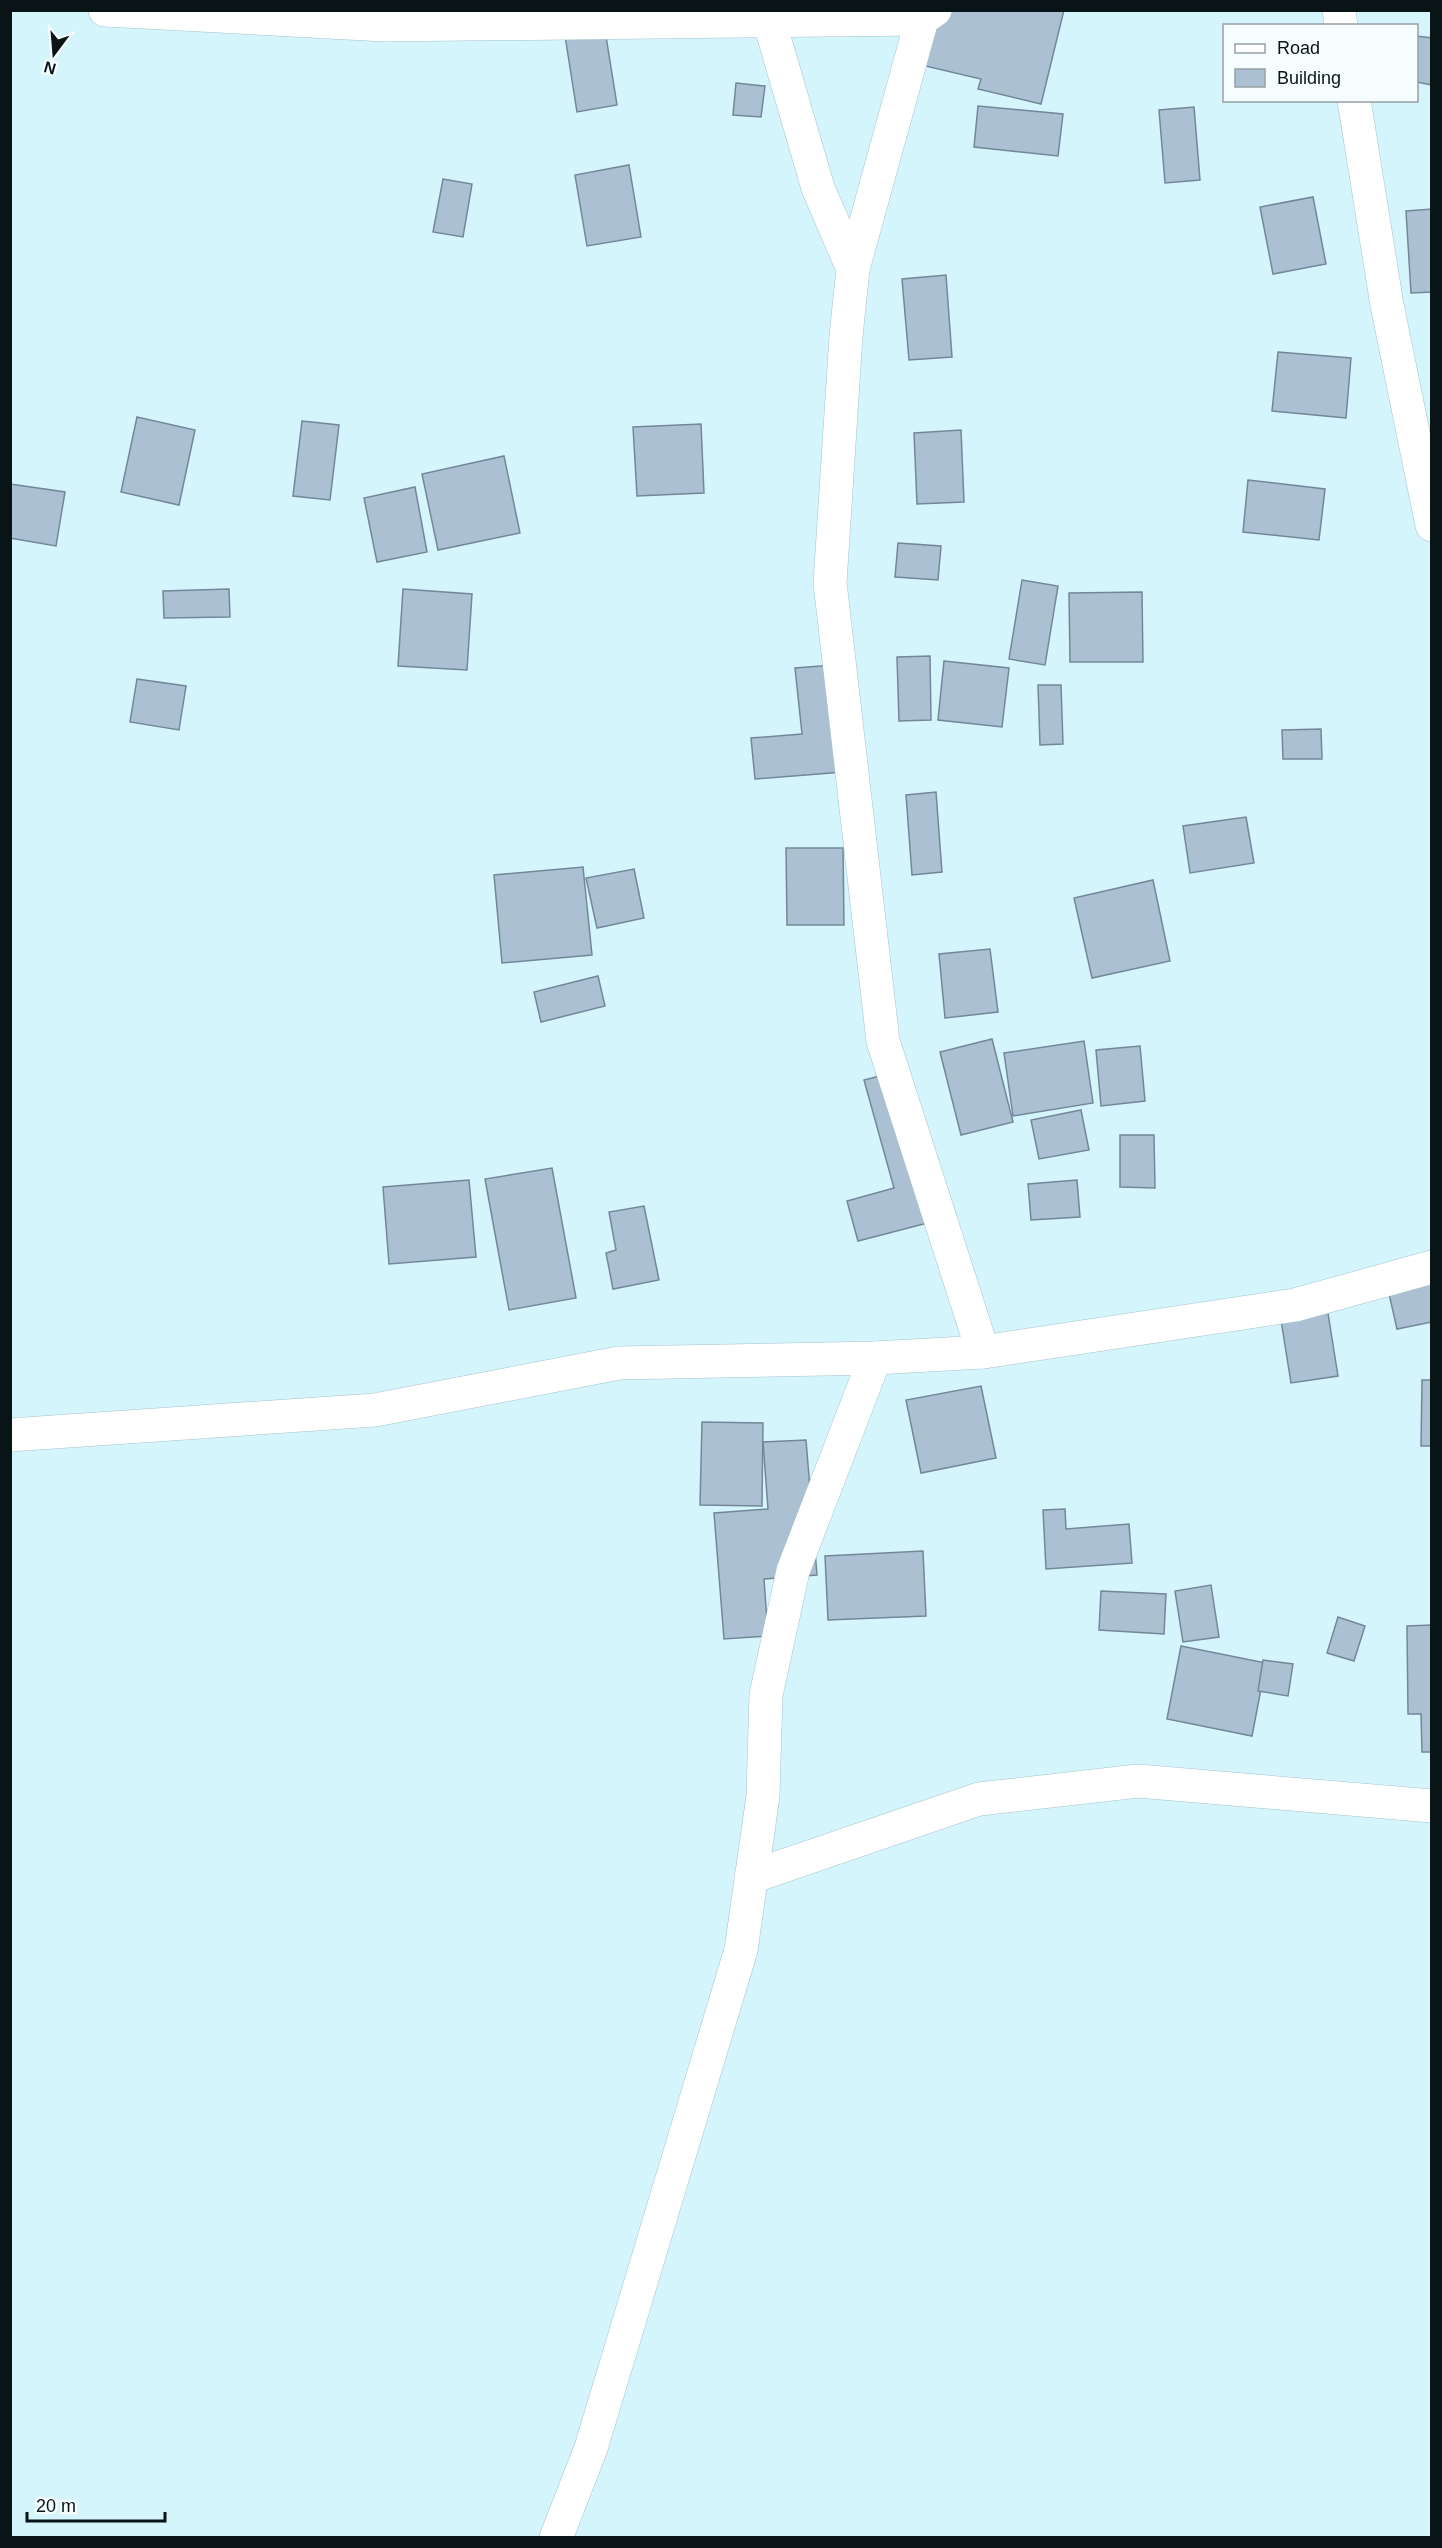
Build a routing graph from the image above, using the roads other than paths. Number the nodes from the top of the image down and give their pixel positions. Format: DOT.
graph roads {
  1 [pos="105,10"];
  2 [pos="769,15"];
  3 [pos="928,15"];
  4 [pos="1354,102"];
  5 [pos="853,269"];
  6 [pos="1431,525"];
  7 [pos="1431,1267"];
  8 [pos="983,1352"];
  9 [pos="875,1358"];
  10 [pos="10,1435"];
  11 [pos="1431,1806"];
  12 [pos="751,1877"];
  13 [pos="556,2538"];
  1 -- 2 [label="street"];
  2 -- 3 [label="street"];
  2 -- 5 [label="street"];
  3 -- 5 [label="street"];
  4 -- 6 [label="street"];
  5 -- 8 [label="street"];
  7 -- 8 [label="street"];
  8 -- 9 [label="street"];
  9 -- 10 [label="street"];
  9 -- 12 [label="street"];
  11 -- 12 [label="street"];
  12 -- 13 [label="street"];
}
